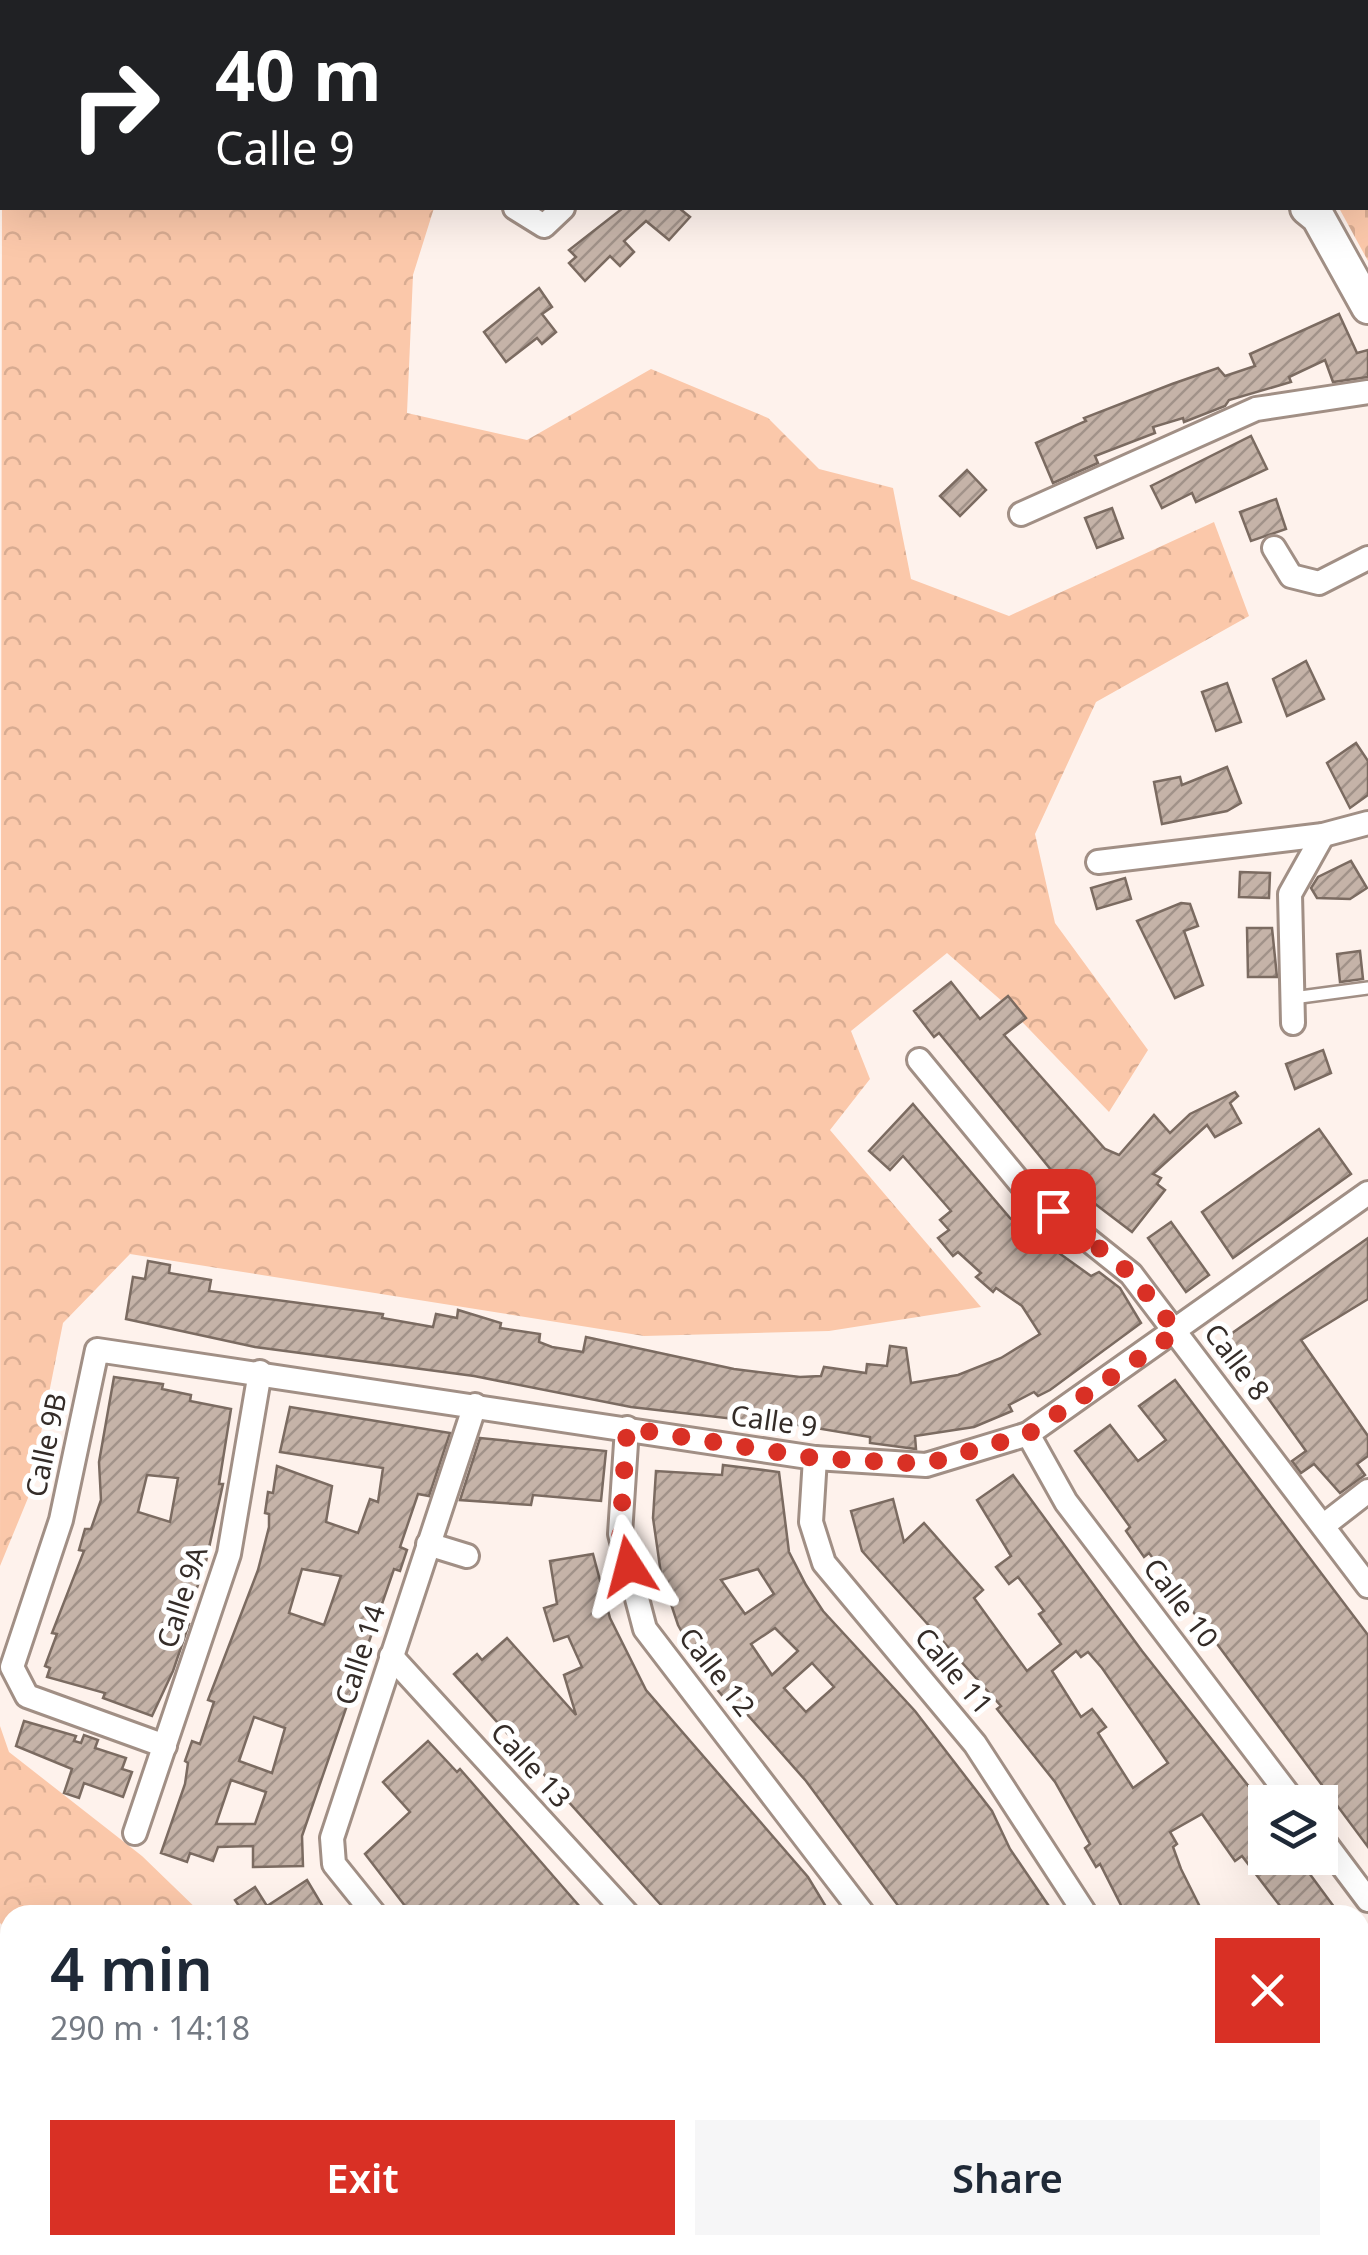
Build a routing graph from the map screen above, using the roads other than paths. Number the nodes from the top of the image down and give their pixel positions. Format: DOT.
graph roads {
  1 [pos="518,210"];
  2 [pos="561,210"];
  3 [pos="1309,210"];
  4 [pos="1368,307"];
  5 [pos="1368,392"];
  6 [pos="1021,514"];
  7 [pos="1274,548"];
  8 [pos="1368,558"];
  9 [pos="1368,823"];
  10 [pos="1323,835"];
  11 [pos="1098,862"];
  12 [pos="1368,988"];
  13 [pos="1292,998"];
  14 [pos="1293,1022"];
  15 [pos="919,1060"];
  16 [pos="1368,1193"];
  17 [pos="1177,1332"];
  18 [pos="96,1350"];
  19 [pos="260,1372"];
  20 [pos="476,1405"];
  21 [pos="627,1428"];
  22 [pos="1028,1434"];
  23 [pos="814,1458"];
  24 [pos="1368,1491"];
  25 [pos="1323,1526"];
  26 [pos="428,1544"];
  27 [pos="467,1556"];
  28 [pos="1368,1586"];
  29 [pos="391,1656"];
  30 [pos="165,1746"];
  31 [pos="1281,1785"];
  32 [pos="136,1834"];
  33 [pos="1338,1860"];
  34 [pos="1368,1900"];
  35 [pos="367,1905"];
  36 [pos="619,1905"];
  37 [pos="856,1905"];
  38 [pos="1080,1905"];
  1 -- 2 [label="street"];
  3 -- 4 [label="street"];
  5 -- 6 [label="street"];
  7 -- 8 [label="street"];
  9 -- 10 [label="street"];
  10 -- 11 [label="street"];
  10 -- 13 [label="street"];
  12 -- 13 [label="lane"];
  13 -- 14 [label="street"];
  15 -- 17 [label="street, Calle 8"];
  16 -- 17 [label="street, Calle 9"];
  17 -- 22 [label="street, Calle 9"];
  17 -- 25 [label="street, Calle 8"];
  18 -- 19 [label="street, Calle 9"];
  18 -- 30 [label="street, Calle 9B"];
  19 -- 20 [label="street, Calle 9"];
  19 -- 30 [label="street, Calle 9A"];
  20 -- 21 [label="street, Calle 9"];
  20 -- 26 [label="street, Calle 14"];
  21 -- 23 [label="street, Calle 9"];
  21 -- 37 [label="street, Calle 12"];
  22 -- 23 [label="street, Calle 9"];
  22 -- 31 [label="street, Calle 10"];
  23 -- 38 [label="street, Calle 11"];
  24 -- 25 [label="street"];
  25 -- 28 [label="street, Calle 8"];
  26 -- 27 [label="street"];
  26 -- 29 [label="street, Calle 14"];
  29 -- 35 [label="street, Calle 14"];
  29 -- 36 [label="street, Calle 13"];
  30 -- 32 [label="street, Calle 9A"];
  33 -- 34 [label="street"];
}
